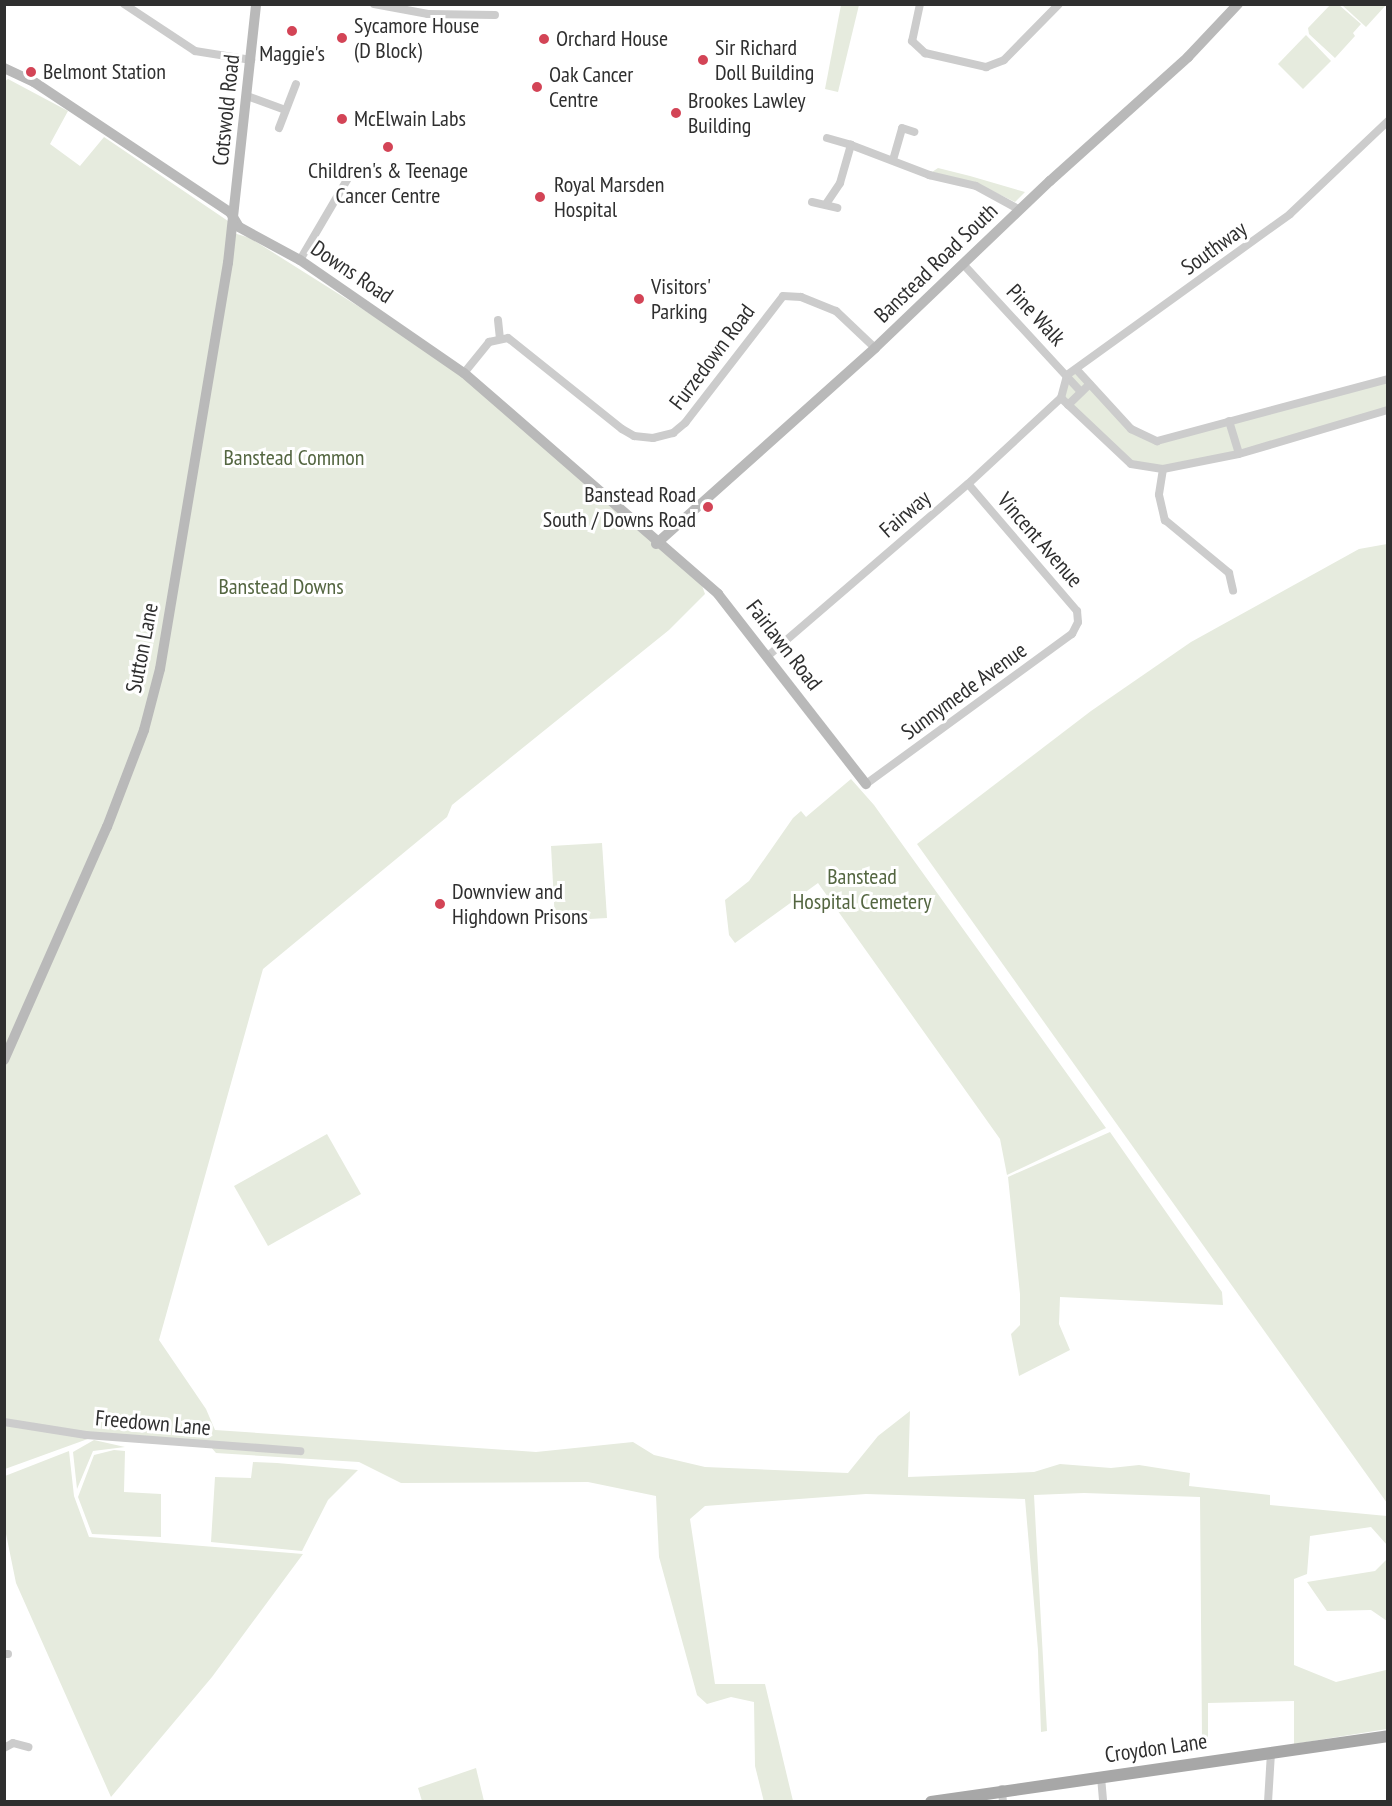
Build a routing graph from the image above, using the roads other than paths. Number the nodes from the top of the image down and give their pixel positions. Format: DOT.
graph roads {
  1 [pos="124,4"];
  2 [pos="256,4"];
  3 [pos="374,4"];
  4 [pos="920,4"];
  5 [pos="1059,4"];
  6 [pos="1238,4"];
  7 [pos="495,15"];
  8 [pos="251,60"];
  9 [pos="6,70"];
  10 [pos="297,84"];
  11 [pos="247,96"];
  12 [pos="283,109"];
  13 [pos="1388,121"];
  14 [pos="279,128"];
  15 [pos="914,132"];
  16 [pos="827,138"];
  17 [pos="851,145"];
  18 [pos="893,160"];
  19 [pos="351,173"];
  20 [pos="812,201"];
  21 [pos="826,204"];
  22 [pos="837,208"];
  23 [pos="1020,210"];
  24 [pos="234,219"];
  25 [pos="300,260"];
  26 [pos="963,264"];
  27 [pos="498,320"];
  28 [pos="500,338"];
  29 [pos="874,348"];
  30 [pos="1077,370"];
  31 [pos="464,373"];
  32 [pos="1067,375"];
  33 [pos="1388,379"];
  34 [pos="1090,384"];
  35 [pos="1081,392"];
  36 [pos="1061,398"];
  37 [pos="1068,405"];
  38 [pos="1388,410"];
  39 [pos="1229,421"];
  40 [pos="1239,454"];
  41 [pos="1163,470"];
  42 [pos="968,484"];
  43 [pos="656,544"];
  44 [pos="1233,591"];
  45 [pos="1078,622"];
  46 [pos="769,655"];
  47 [pos="866,784"];
  48 [pos="4,1060"];
  49 [pos="4,1422"];
  50 [pos="300,1451"];
  51 [pos="1388,1736"];
  52 [pos="28,1747"];
  53 [pos="4,1748"];
  54 [pos="1271,1753"];
  55 [pos="1101,1777"];
  56 [pos="1002,1796"];
  57 [pos="931,1802"];
  58 [pos="1103,1802"];
  59 [pos="1268,1802"];
  1 -- 8 [label="street"];
  2 -- 8 [label="street, Cotswold Road"];
  3 -- 7 [label="street"];
  4 -- 5 [label="street"];
  6 -- 23 [label="street, Banstead Road South"];
  8 -- 11 [label="street, Cotswold Road"];
  9 -- 24 [label="street, Downs Road"];
  10 -- 12 [label="street"];
  11 -- 12 [label="street"];
  11 -- 24 [label="street, Cotswold Road"];
  12 -- 14 [label="street"];
  13 -- 30 [label="street, Southway"];
  15 -- 18 [label="street"];
  16 -- 17 [label="street"];
  17 -- 18 [label="street"];
  17 -- 21 [label="street"];
  18 -- 23 [label="street"];
  19 -- 25 [label="street"];
  20 -- 21 [label="street"];
  21 -- 22 [label="street"];
  23 -- 26 [label="street, Banstead Road South"];
  24 -- 25 [label="street, Downs Road"];
  24 -- 48 [label="street, Sutton Lane"];
  25 -- 31 [label="street, Downs Road"];
  26 -- 29 [label="street, Banstead Road South"];
  26 -- 32 [label="street, Pine Walk"];
  27 -- 28 [label="street"];
  28 -- 29 [label="street, Furzedown Road"];
  28 -- 31 [label="street"];
  29 -- 43 [label="street, Banstead Road South"];
  30 -- 32 [label="street, Southway"];
  30 -- 34 [label="street, Pine Walk"];
  31 -- 43 [label="street, Downs Road"];
  32 -- 35 [label="street, Pine Walk"];
  32 -- 36 [label="street"];
  33 -- 39 [label="street, Pine Walk"];
  34 -- 35 [label="street"];
  34 -- 39 [label="street, Pine Walk"];
  35 -- 37 [label="street"];
  36 -- 37 [label="street"];
  36 -- 42 [label="street, Fairway"];
  37 -- 41 [label="street"];
  38 -- 40 [label="street"];
  39 -- 40 [label="street"];
  40 -- 41 [label="street"];
  41 -- 44 [label="street"];
  42 -- 45 [label="street, Vincent Avenue"];
  42 -- 46 [label="street, Fairway"];
  43 -- 46 [label="street, Fairlawn Road"];
  45 -- 47 [label="street, Sunnymede Avenue"];
  46 -- 47 [label="street, Fairlawn Road"];
  49 -- 50 [label="street, Freedown Lane"];
  51 -- 54 [label="main road, Croydon Lane"];
  52 -- 53 [label="street"];
  54 -- 55 [label="main road, Croydon Lane"];
  54 -- 59 [label="street"];
  55 -- 56 [label="main road, Croydon Lane"];
  55 -- 58 [label="street"];
  56 -- 57 [label="main road, Croydon Lane"];
}
